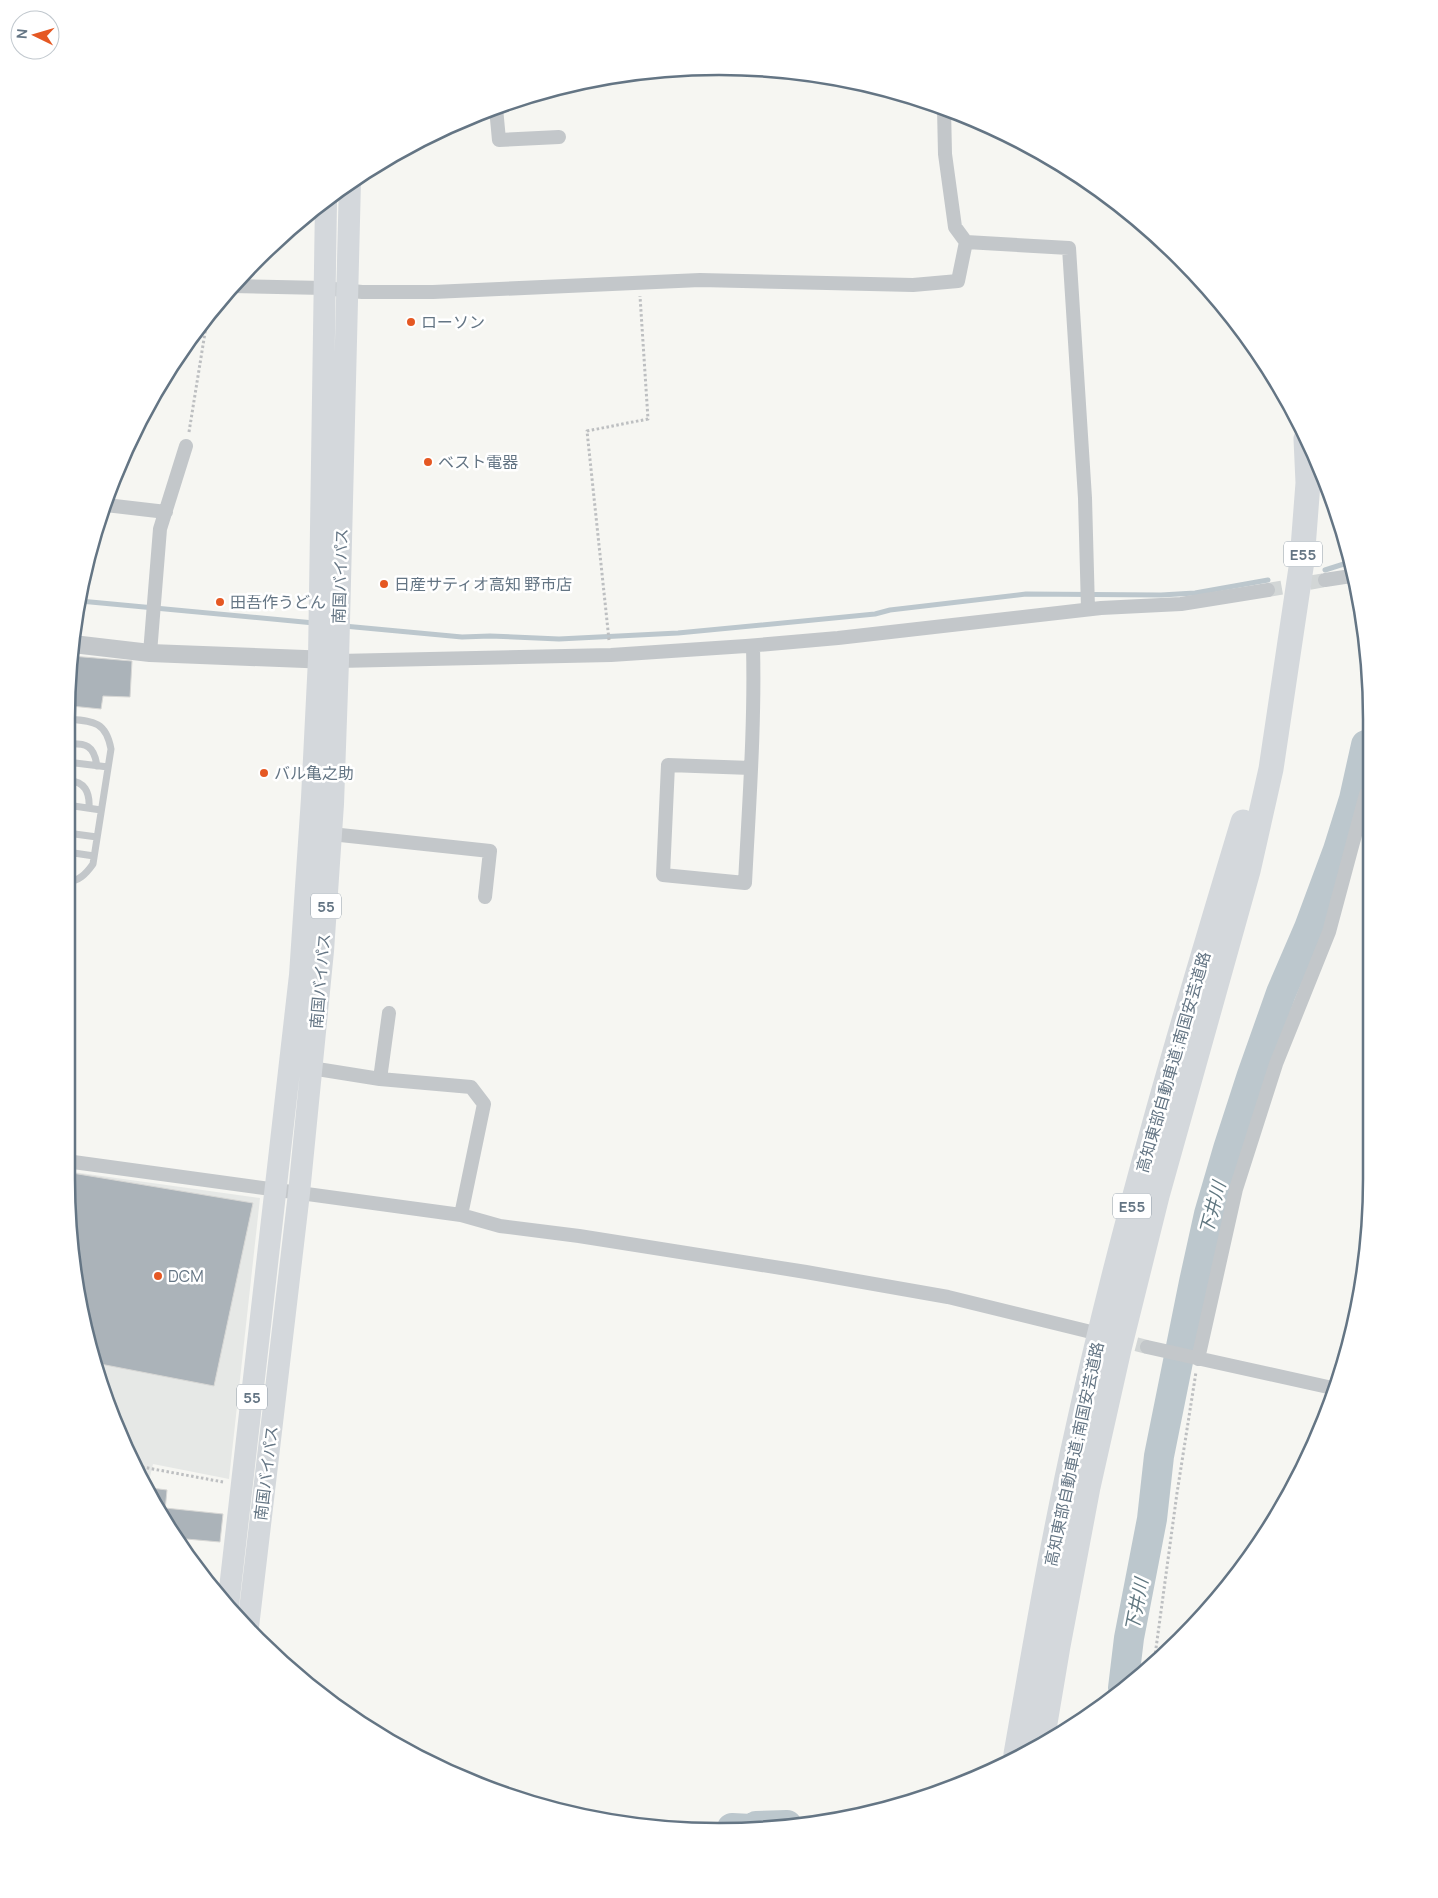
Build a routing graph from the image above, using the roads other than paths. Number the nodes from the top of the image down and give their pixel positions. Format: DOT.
graph roads {
  1 [pos="497,115"];
  2 [pos="944,116"];
  3 [pos="559,137"];
  4 [pos="350,192"];
  5 [pos="326,209"];
  6 [pos="966,242"];
  7 [pos="243,286"];
  8 [pos="324,288"];
  9 [pos="348,290"];
  10 [pos="186,446"];
  11 [pos="1307,456"];
  12 [pos="111,506"];
  13 [pos="166,512"];
  14 [pos="1347,577"];
  15 [pos="1325,580"];
  16 [pos="1268,590"];
  17 [pos="1088,609"];
  18 [pos="80,645"];
  19 [pos="754,646"];
  20 [pos="150,653"];
  21 [pos="328,660"];
  22 [pos="1287,668"];
  23 [pos="75,720"];
  24 [pos="75,743"];
  25 [pos="75,763"];
  26 [pos="96,766"];
  27 [pos="108,767"];
  28 [pos="751,768"];
  29 [pos="75,781"];
  30 [pos="1363,805"];
  31 [pos="75,806"];
  32 [pos="89,808"];
  33 [pos="101,810"];
  34 [pos="75,834"];
  35 [pos="331,834"];
  36 [pos="97,837"];
  37 [pos="75,853"];
  38 [pos="94,856"];
  39 [pos="75,879"];
  40 [pos="485,897"];
  41 [pos="389,1013"];
  42 [pos="311,1068"];
  43 [pos="380,1079"];
  44 [pos="75,1163"];
  45 [pos="276,1190"];
  46 [pos="299,1193"];
  47 [pos="462,1215"];
  48 [pos="1087,1331"];
  49 [pos="1147,1347"];
  50 [pos="1198,1359"];
  51 [pos="1329,1387"];
  52 [pos="233,1602"];
  53 [pos="1043,1736"];
  54 [pos="1017,1750"];
  1 -- 3 [label="street"];
  2 -- 6 [label="street"];
  4 -- 9 [label="highway, 南国バイパス / 55"];
  5 -- 8 [label="highway, 南国バイパス / 55"];
  6 -- 9 [label="street"];
  6 -- 17 [label="street"];
  7 -- 8 [label="street"];
  8 -- 9 [label="street"];
  8 -- 21 [label="highway, 南国バイパス / 55"];
  9 -- 21 [label="highway, 南国バイパス / 55"];
  10 -- 13 [label="street"];
  11 -- 22 [label="highway, 高知東部自動車道;南国安芸道路 / E55"];
  12 -- 13 [label="street"];
  13 -- 20 [label="street"];
  14 -- 15 [label="street"];
  16 -- 17 [label="street"];
  17 -- 19 [label="street"];
  18 -- 20 [label="street"];
  19 -- 21 [label="street"];
  19 -- 28 [label="street"];
  20 -- 21 [label="street"];
  21 -- 35 [label="highway, 南国バイパス / 55"];
  21 -- 45 [label="highway, 南国バイパス / 55"];
  22 -- 53 [label="highway, 高知東部自動車道;南国安芸道路 / E55"];
  22 -- 54 [label="highway, 高知東部自動車道;南国安芸道路 / E55"];
  23 -- 27 [label="lane"];
  24 -- 26 [label="lane"];
  25 -- 26 [label="lane"];
  26 -- 27 [label="lane"];
  27 -- 33 [label="lane"];
  28 -- 28 [label="street"];
  29 -- 32 [label="lane"];
  30 -- 50 [label="street"];
  31 -- 32 [label="lane"];
  32 -- 33 [label="lane"];
  33 -- 36 [label="lane"];
  34 -- 36 [label="lane"];
  35 -- 40 [label="street"];
  35 -- 42 [label="highway, 南国バイパス / 55"];
  36 -- 38 [label="lane"];
  37 -- 38 [label="lane"];
  38 -- 39 [label="lane"];
  41 -- 43 [label="street"];
  42 -- 43 [label="street"];
  42 -- 46 [label="highway, 南国バイパス / 55"];
  43 -- 47 [label="street"];
  44 -- 45 [label="street"];
  45 -- 46 [label="street"];
  45 -- 52 [label="highway, 南国バイパス / 55"];
  46 -- 47 [label="street"];
  46 -- 52 [label="highway, 南国バイパス / 55"];
  47 -- 48 [label="street"];
  49 -- 50 [label="street"];
  50 -- 51 [label="street"];
}
